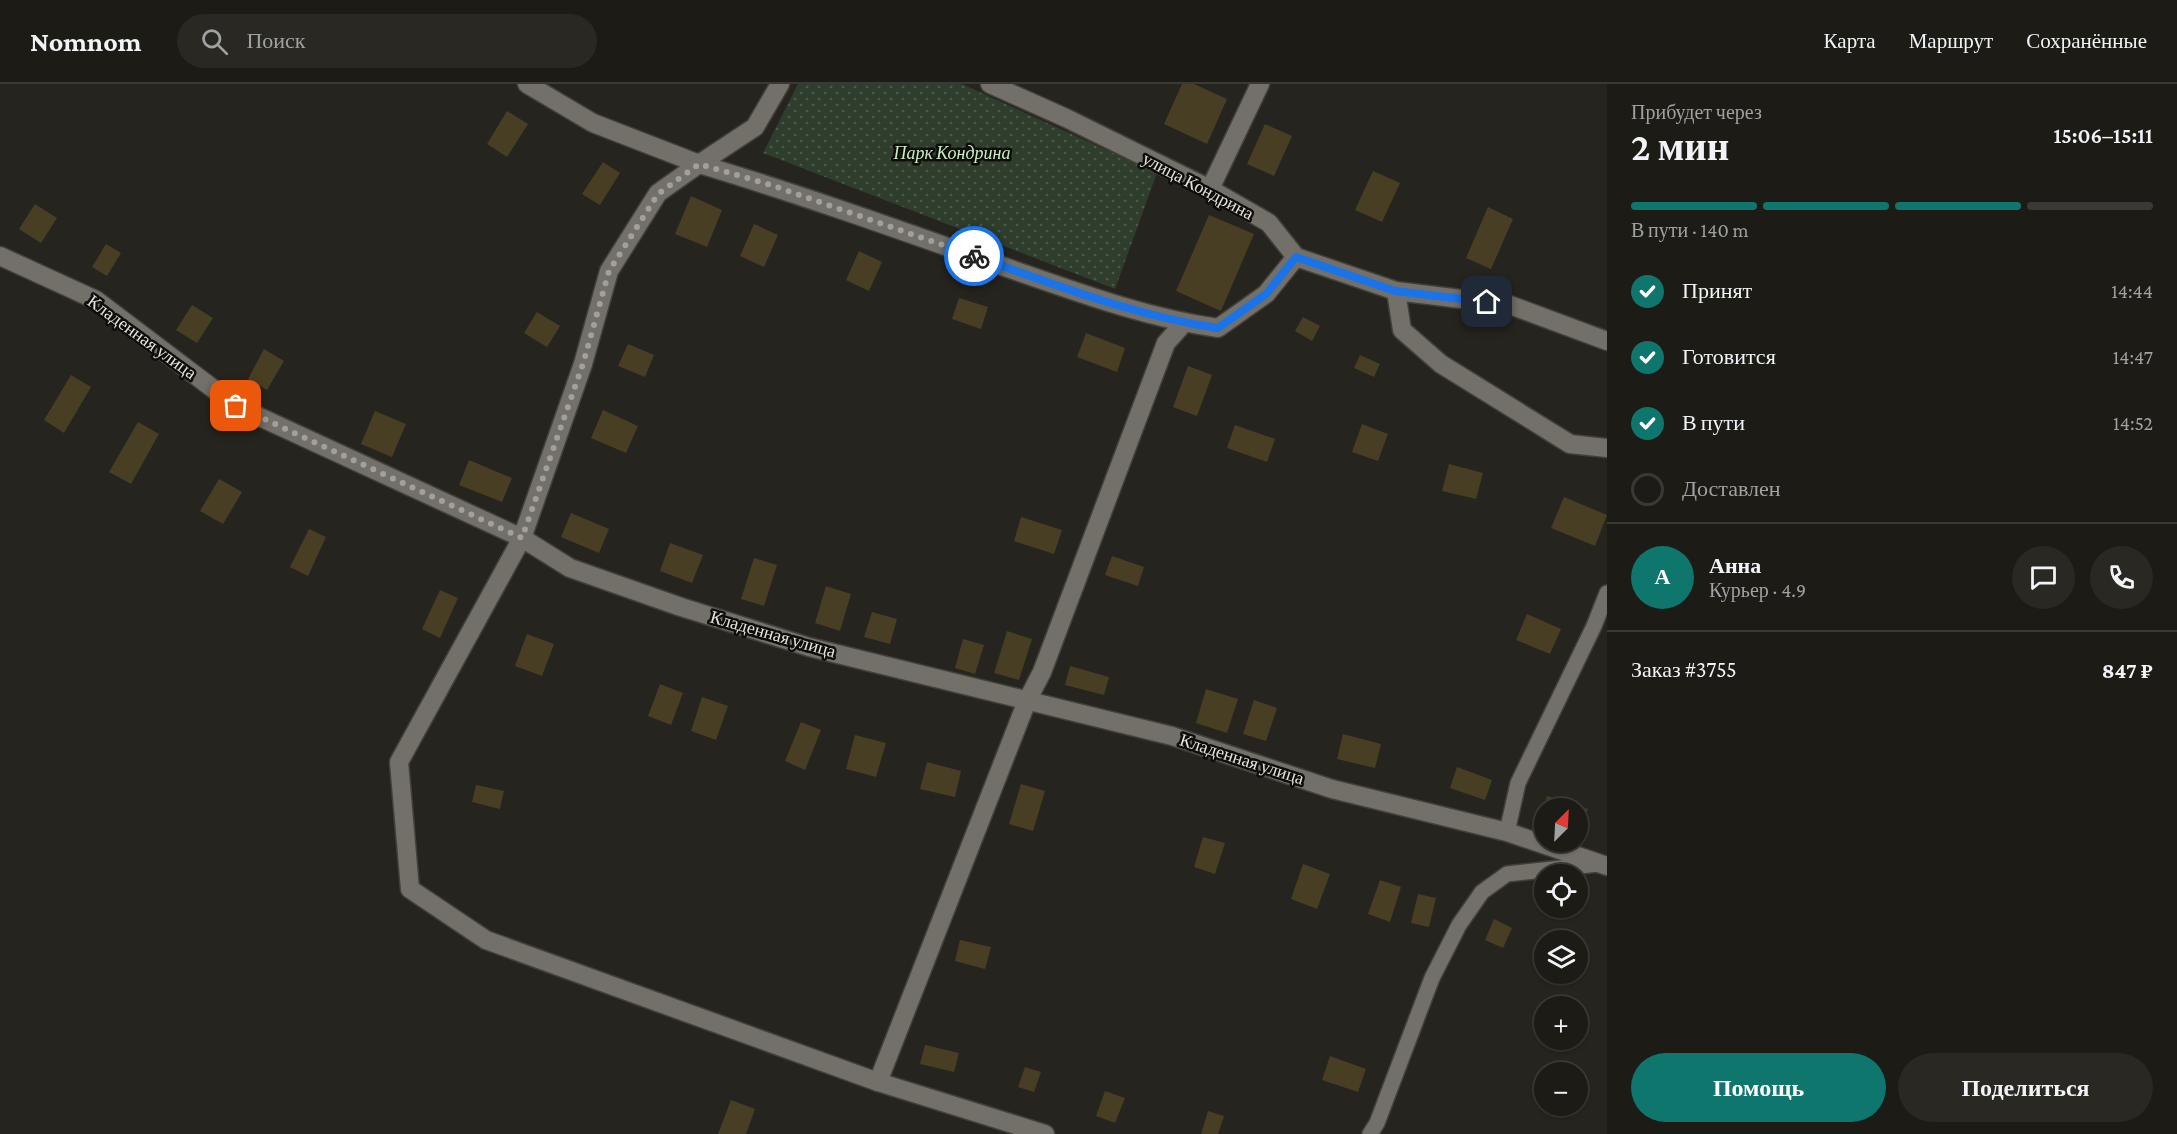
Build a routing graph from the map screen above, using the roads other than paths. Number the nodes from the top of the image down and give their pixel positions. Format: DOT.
graph roads {
  1 [pos="527,84"];
  2 [pos="780,84"];
  3 [pos="990,84"];
  4 [pos="1260,84"];
  5 [pos="699,164"];
  6 [pos="1210,189"];
  7 [pos="0,256"];
  8 [pos="1296,257"];
  9 [pos="1395,291"];
  10 [pos="1184,323"];
  11 [pos="1607,341"];
  12 [pos="1607,448"];
  13 [pos="522,538"];
  14 [pos="1607,593"];
  15 [pos="1027,701"];
  16 [pos="1507,832"];
  17 [pos="1604,865"];
  18 [pos="878,1082"];
  19 [pos="1045,1134"];
  20 [pos="1370,1134"];
  1 -- 5 [label="street"];
  2 -- 5 [label="street"];
  3 -- 6 [label="street, улица Кондрина"];
  4 -- 6 [label="street"];
  5 -- 10 [label="street"];
  5 -- 13 [label="street"];
  6 -- 8 [label="street, улица Кондрина"];
  7 -- 13 [label="street, Кладенная улица"];
  8 -- 9 [label="street"];
  8 -- 10 [label="street"];
  9 -- 11 [label="street"];
  9 -- 12 [label="street"];
  10 -- 15 [label="street"];
  13 -- 15 [label="street, Кладенная улица"];
  13 -- 18 [label="street"];
  14 -- 16 [label="lane"];
  15 -- 16 [label="street, Кладенная улица"];
  15 -- 18 [label="street"];
  16 -- 17 [label="street, Кладенная улица"];
  17 -- 20 [label="lane"];
  18 -- 19 [label="street"];
}
